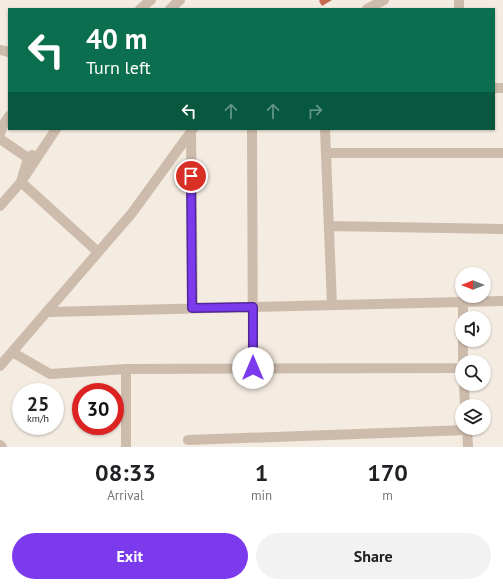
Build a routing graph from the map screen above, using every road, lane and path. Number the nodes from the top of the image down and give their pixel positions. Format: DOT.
graph roads {
  1 [pos="151,0"];
  2 [pos="180,0"];
  3 [pos="384,0"];
  4 [pos="141,8"];
  5 [pos="171,8"];
  6 [pos="369,8"];
  7 [pos="8,118"];
  8 [pos="54,130"];
  9 [pos="54,130"];
  10 [pos="252,130"];
  11 [pos="325,130"];
  12 [pos="192,131"];
  13 [pos="0,134"];
  14 [pos="0,139"];
  15 [pos="326,153"];
  16 [pos="503,153"];
  17 [pos="28,158"];
  18 [pos="21,182"];
  19 [pos="0,206"];
  20 [pos="329,226"];
  21 [pos="503,229"];
  22 [pos="98,252"];
  23 [pos="491,301"];
  24 [pos="503,301"];
  25 [pos="455,302"];
  26 [pos="332,305"];
  27 [pos="253,307"];
  28 [pos="192,308"];
  29 [pos="46,312"];
  30 [pos="12,352"];
  31 [pos="0,366"];
  32 [pos="140,368"];
  33 [pos="253,368"];
  34 [pos="455,368"];
  35 [pos="126,369"];
  36 [pos="455,429"];
  37 [pos="467,435"];
  38 [pos="188,440"];
  39 [pos="126,447"];
  40 [pos="468,447"];
  1 -- 4 [label="street"];
  2 -- 5 [label="street"];
  3 -- 6 [label="street"];
  7 -- 13 [label="street"];
  8 -- 17 [label="street"];
  9 -- 18 [label="street"];
  10 -- 27 [label="street"];
  11 -- 15 [label="street"];
  12 -- 22 [label="street"];
  12 -- 28 [label="street"];
  14 -- 17 [label="street"];
  15 -- 16 [label="street"];
  15 -- 20 [label="street"];
  17 -- 18 [label="street"];
  18 -- 19 [label="street"];
  18 -- 22 [label="street"];
  20 -- 21 [label="street"];
  20 -- 26 [label="street"];
  22 -- 29 [label="street"];
  23 -- 24 [label="street"];
  25 -- 26 [label="street"];
  26 -- 27 [label="street"];
  27 -- 28 [label="street"];
  27 -- 33 [label="street"];
  28 -- 29 [label="street"];
  29 -- 30 [label="street"];
  30 -- 31 [label="street"];
  30 -- 35 [label="street"];
  32 -- 35 [label="street"];
  33 -- 34 [label="street"];
  33 -- 35 [label="street"];
  35 -- 39 [label="street"];
  36 -- 38 [label="street"];
  37 -- 40 [label="street"];
}
